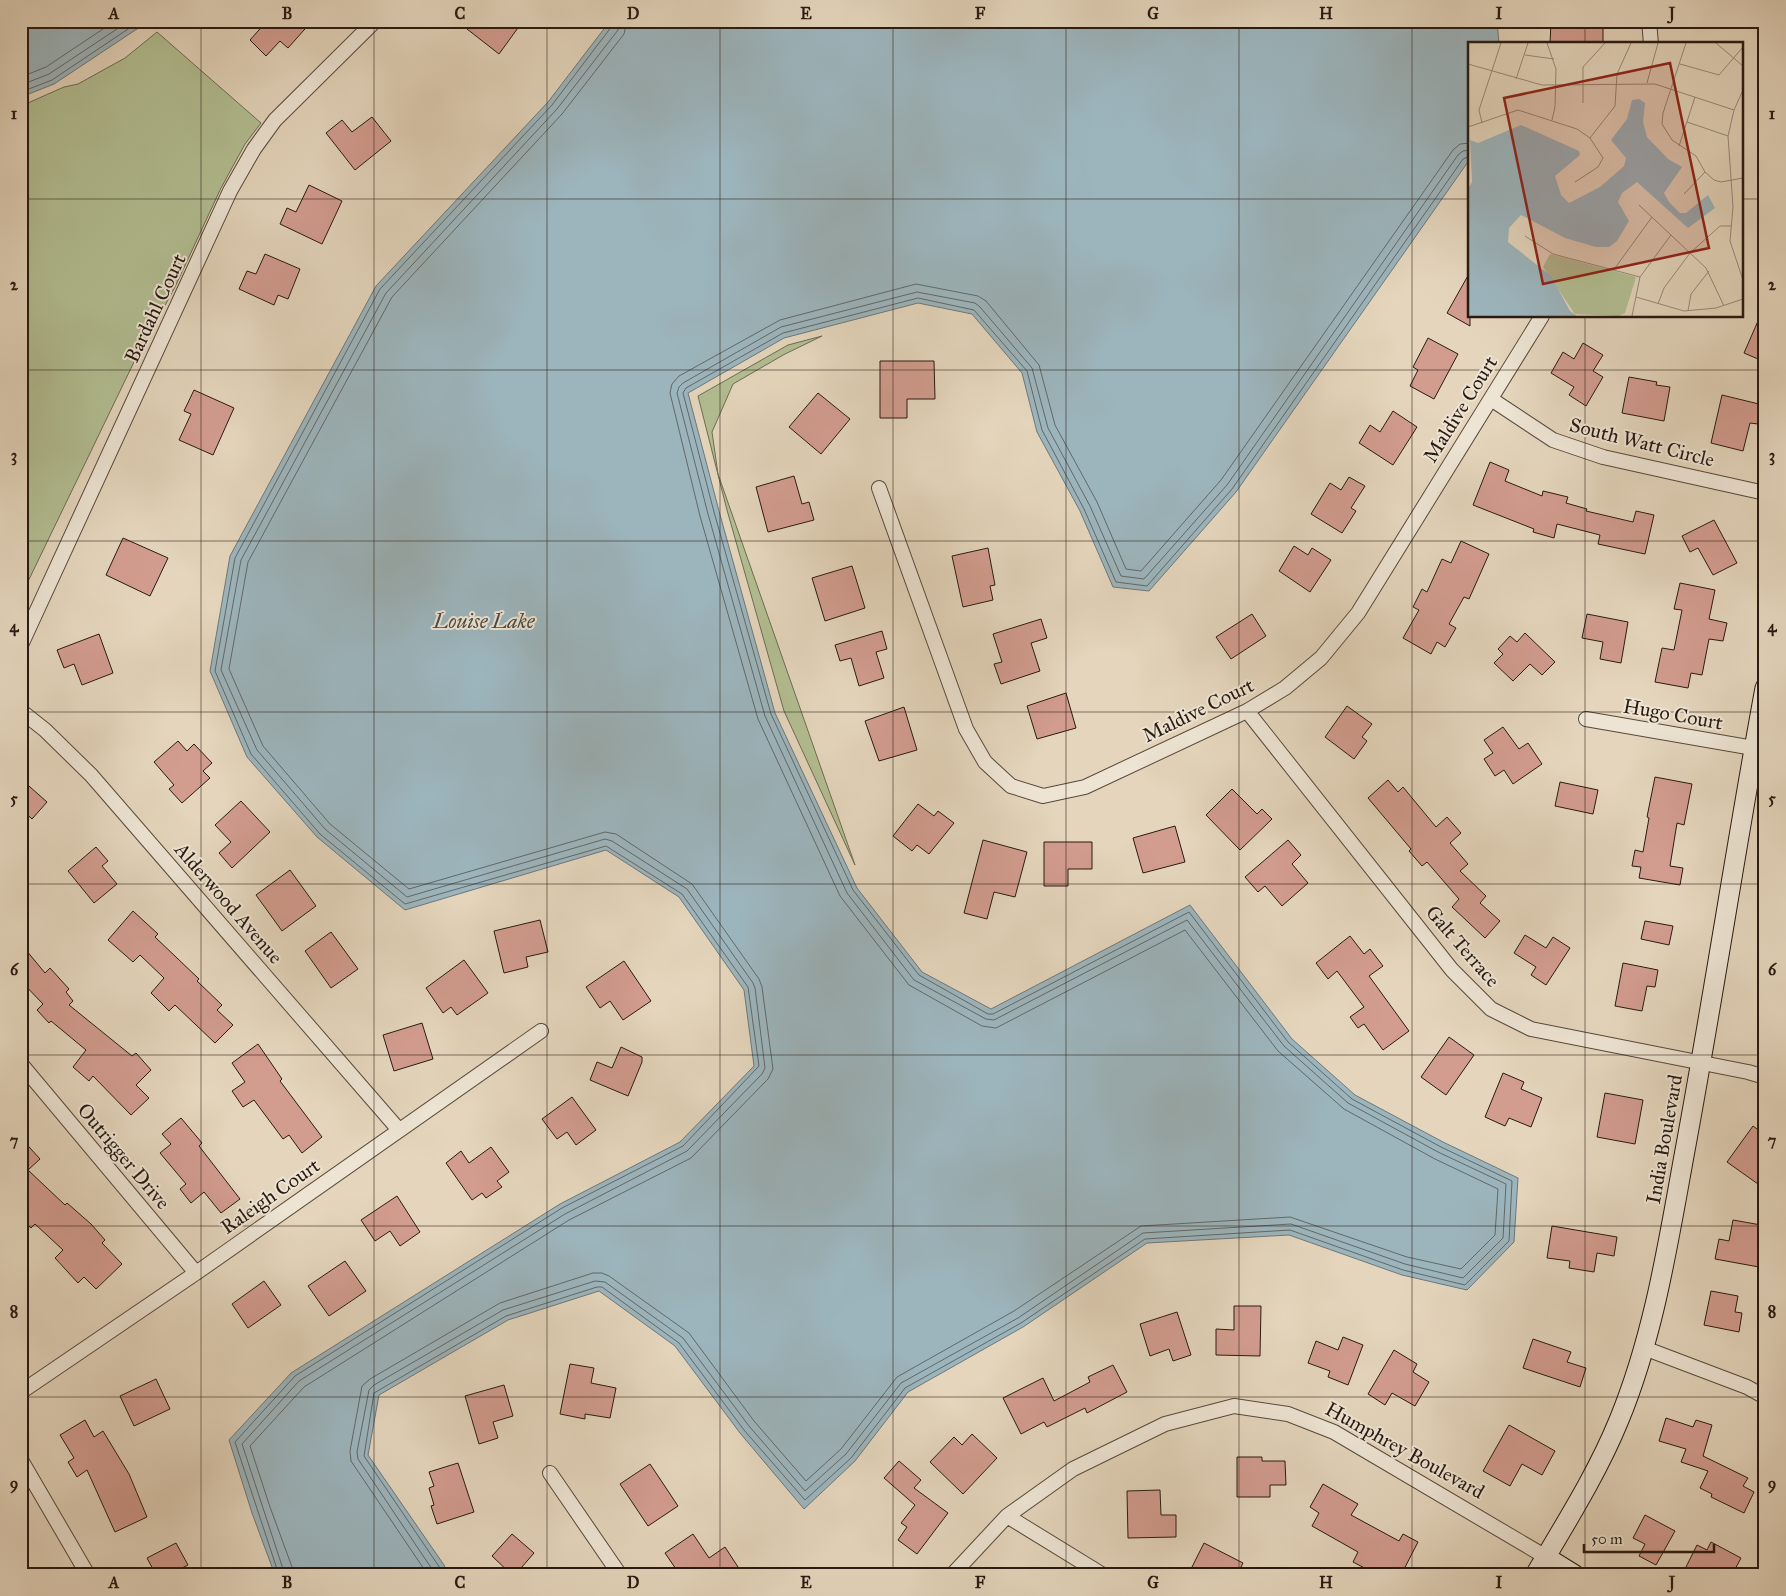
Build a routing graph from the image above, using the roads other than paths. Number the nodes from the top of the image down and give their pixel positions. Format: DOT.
graph roads {
  1 [pos="375,21"];
  2 [pos="1649,21"];
  3 [pos="1651,42"];
  4 [pos="1541,318"];
  5 [pos="1491,399"];
  6 [pos="879,488"];
  7 [pos="1765,493"];
  8 [pos="21,645"];
  9 [pos="1765,688"];
  10 [pos="1247,710"];
  11 [pos="21,711"];
  12 [pos="1586,719"];
  13 [pos="1759,749"];
  14 [pos="541,1031"];
  15 [pos="1701,1062"];
  16 [pos="21,1064"];
  17 [pos="1765,1077"];
  18 [pos="398,1130"];
  19 [pos="196,1273"];
  20 [pos="1644,1348"];
  21 [pos="21,1392"];
  22 [pos="1765,1397"];
  23 [pos="21,1460"];
  24 [pos="550,1473"];
  25 [pos="1007,1516"];
  26 [pos="1546,1557"];
  27 [pos="88,1575"];
  28 [pos="620,1575"];
  29 [pos="952,1575"];
  30 [pos="1103,1575"];
  31 [pos="1535,1575"];
  32 [pos="1576,1575"];
  1 -- 8 [label="street, Bardahl Court"];
  2 -- 3 [label="street"];
  4 -- 5 [label="street, Maldive Court"];
  5 -- 7 [label="street, South Watt Circle"];
  5 -- 10 [label="street, Maldive Court"];
  6 -- 10 [label="street, Maldive Court"];
  9 -- 13 [label="street, India Boulevard"];
  10 -- 15 [label="street, Galt Terrace"];
  11 -- 18 [label="street, Alderwood Avenue"];
  12 -- 13 [label="street, Hugo Court"];
  13 -- 15 [label="street, India Boulevard"];
  14 -- 18 [label="street, Raleigh Court"];
  15 -- 17 [label="street, Galt Terrace"];
  15 -- 20 [label="street, India Boulevard"];
  16 -- 19 [label="street, Outrigger Drive"];
  18 -- 19 [label="street, Raleigh Court"];
  19 -- 21 [label="street, Raleigh Court"];
  20 -- 22 [label="street"];
  20 -- 26 [label="street, India Boulevard"];
  23 -- 27 [label="street"];
  24 -- 28 [label="street"];
  25 -- 26 [label="street, Humphrey Boulevard"];
  25 -- 29 [label="street, Humphrey Boulevard"];
  25 -- 30 [label="street"];
  26 -- 31 [label="street, India Boulevard"];
  26 -- 32 [label="street, Humphrey Boulevard"];
}
